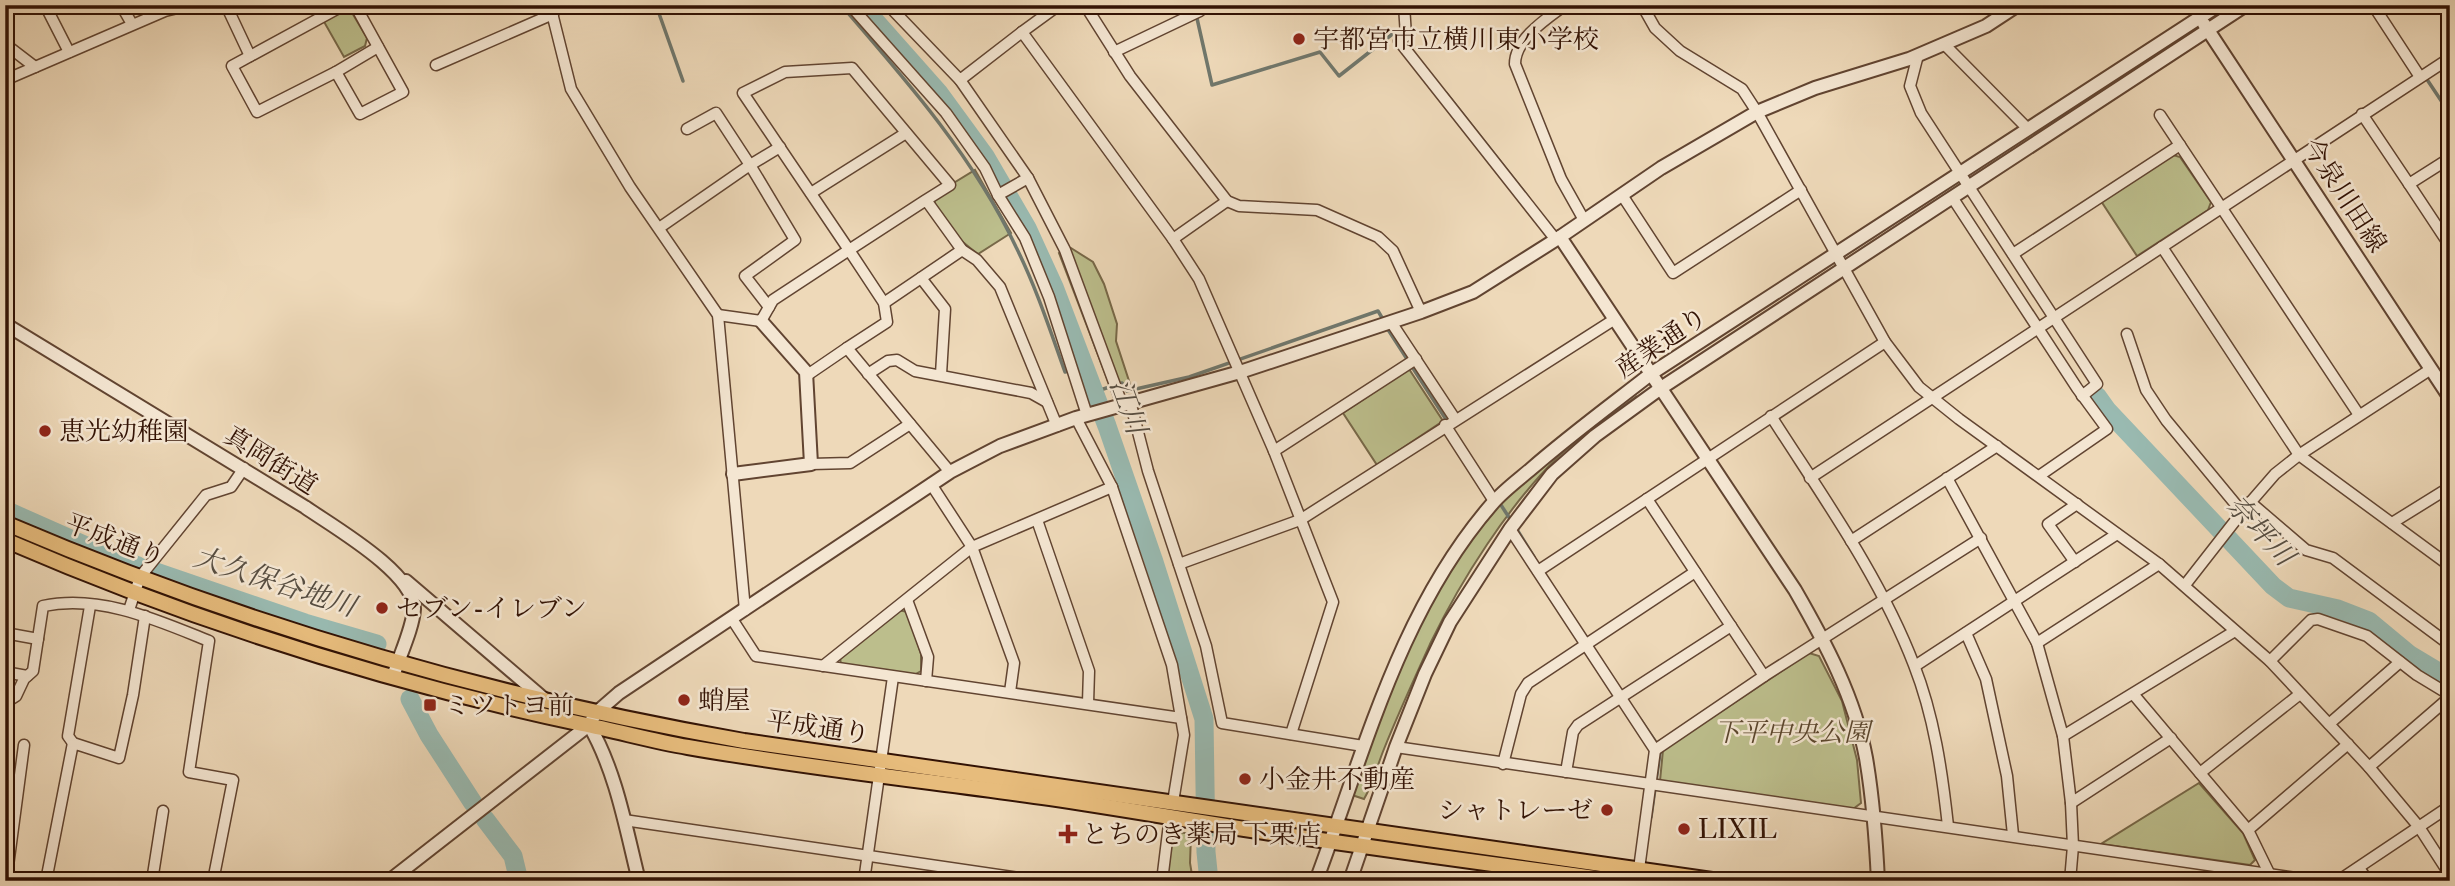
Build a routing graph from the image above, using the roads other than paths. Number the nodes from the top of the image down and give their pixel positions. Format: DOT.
graph roads {
  1 [pos="45,5"];
  2 [pos="121,5"];
  3 [pos="190,5"];
  4 [pos="226,5"];
  5 [pos="344,5"];
  6 [pos="355,5"];
  7 [pos="850,5"];
  8 [pos="888,5"];
  9 [pos="1059,5"];
  10 [pos="1085,5"];
  11 [pos="1404,5"];
  12 [pos="1565,5"];
  13 [pos="1642,5"];
  14 [pos="2018,5"];
  15 [pos="2218,5"];
  16 [pos="2246,5"];
  17 [pos="2373,5"];
  18 [pos="178,6"];
  19 [pos="551,10"];
  20 [pos="1200,11"];
  21 [pos="2200,18"];
  22 [pos="132,24"];
  23 [pos="2208,30"];
  24 [pos="1022,32"];
  25 [pos="5,44"];
  26 [pos="1944,44"];
  27 [pos="378,47"];
  28 [pos="69,51"];
  29 [pos="1114,52"];
  30 [pos="250,56"];
  31 [pos="1913,57"];
  32 [pos="2450,58"];
  33 [pos="436,65"];
  34 [pos="35,66"];
  35 [pos="336,72"];
  36 [pos="2420,77"];
  37 [pos="5,80"];
  38 [pos="960,80"];
  39 [pos="1758,112"];
  40 [pos="2362,114"];
  41 [pos="2160,115"];
  42 [pos="687,129"];
  43 [pos="2028,130"];
  44 [pos="906,133"];
  45 [pos="2180,145"];
  46 [pos="780,147"];
  47 [pos="2450,158"];
  48 [pos="2295,160"];
  49 [pos="750,165"];
  50 [pos="1961,173"];
  51 [pos="1028,178"];
  52 [pos="2409,184"];
  53 [pos="1970,186"];
  54 [pos="1801,190"];
  55 [pos="811,193"];
  56 [pos="998,195"];
  57 [pos="1622,195"];
  58 [pos="1952,197"];
  59 [pos="926,200"];
  60 [pos="1227,201"];
  61 [pos="2222,208"];
  62 [pos="1584,220"];
  63 [pos="659,228"];
  64 [pos="1558,238"];
  65 [pos="1173,239"];
  66 [pos="2450,246"];
  67 [pos="2162,247"];
  68 [pos="849,250"];
  69 [pos="962,250"];
  70 [pos="2013,254"];
  71 [pos="1836,255"];
  72 [pos="1843,268"];
  73 [pos="921,278"];
  74 [pos="884,303"];
  75 [pos="769,307"];
  76 [pos="1421,312"];
  77 [pos="718,315"];
  78 [pos="5,318"];
  79 [pos="2053,318"];
  80 [pos="1615,319"];
  81 [pos="761,321"];
  82 [pos="1391,322"];
  83 [pos="10,327"];
  84 [pos="2038,328"];
  85 [pos="2127,334"];
  86 [pos="1885,342"];
  87 [pos="847,348"];
  88 [pos="1416,359"];
  89 [pos="2431,369"];
  90 [pos="1240,372"];
  91 [pos="1652,373"];
  92 [pos="868,374"];
  93 [pos="941,374"];
  94 [pos="806,376"];
  95 [pos="1661,388"];
  96 [pos="2082,396"];
  97 [pos="1931,398"];
  98 [pos="2450,398"];
  99 [pos="1047,402"];
  100 [pos="1124,403"];
  101 [pos="1085,415"];
  102 [pos="2359,415"];
  103 [pos="1771,416"];
  104 [pos="1455,419"];
  105 [pos="910,424"];
  106 [pos="1446,425"];
  107 [pos="1057,426"];
  108 [pos="1997,446"];
  109 [pos="1274,451"];
  110 [pos="2299,455"];
  111 [pos="1708,458"];
  112 [pos="811,464"];
  113 [pos="244,468"];
  114 [pos="950,472"];
  115 [pos="733,474"];
  116 [pos="2039,476"];
  117 [pos="1810,478"];
  118 [pos="1947,478"];
  119 [pos="931,484"];
  120 [pos="1112,487"];
  121 [pos="2450,487"];
  122 [pos="1647,499"];
  123 [pos="1494,501"];
  124 [pos="2250,502"];
  125 [pos="2077,504"];
  126 [pos="2242,512"];
  127 [pos="1037,520"];
  128 [pos="1300,520"];
  129 [pos="5,523"];
  130 [pos="2392,523"];
  131 [pos="1510,529"];
  132 [pos="2118,534"];
  133 [pos="1981,538"];
  134 [pos="5,540"];
  135 [pos="1850,541"];
  136 [pos="972,547"];
  137 [pos="2076,562"];
  138 [pos="1179,564"];
  139 [pos="2159,564"];
  140 [pos="2450,566"];
  141 [pos="1538,571"];
  142 [pos="1695,572"];
  143 [pos="400,576"];
  144 [pos="140,577"];
  145 [pos="2185,585"];
  146 [pos="135,593"];
  147 [pos="1884,598"];
  148 [pos="907,600"];
  149 [pos="2016,601"];
  150 [pos="90,606"];
  151 [pos="129,610"];
  152 [pos="745,610"];
  153 [pos="145,616"];
  154 [pos="732,619"];
  155 [pos="1731,626"];
  156 [pos="2235,631"];
  157 [pos="5,633"];
  158 [pos="1966,633"];
  159 [pos="1823,638"];
  160 [pos="38,639"];
  161 [pos="2036,643"];
  162 [pos="1587,644"];
  163 [pos="2450,645"];
  164 [pos="397,661"];
  165 [pos="2270,661"];
  166 [pos="2400,662"];
  167 [pos="823,666"];
  168 [pos="1915,666"];
  169 [pos="5,672"];
  170 [pos="27,676"];
  171 [pos="1765,676"];
  172 [pos="393,677"];
  173 [pos="893,677"];
  174 [pos="926,681"];
  175 [pos="1010,692"];
  176 [pos="2300,694"];
  177 [pos="2134,695"];
  178 [pos="2450,696"];
  179 [pos="1621,697"];
  180 [pos="544,699"];
  181 [pos="5,703"];
  182 [pos="1088,703"];
  183 [pos="1181,718"];
  184 [pos="593,719"];
  185 [pos="2329,724"];
  186 [pos="1291,734"];
  187 [pos="2063,736"];
  188 [pos="2171,738"];
  189 [pos="73,743"];
  190 [pos="2348,744"];
  191 [pos="24,745"];
  192 [pos="1363,746"];
  193 [pos="1396,747"];
  194 [pos="1655,750"];
  195 [pos="881,760"];
  196 [pos="1503,764"];
  197 [pos="2369,767"];
  198 [pos="1566,772"];
  199 [pos="2200,773"];
  200 [pos="880,776"];
  201 [pos="1651,784"];
  202 [pos="2071,803"];
  203 [pos="2450,806"];
  204 [pos="1172,809"];
  205 [pos="163,811"];
  206 [pos="1193,812"];
  207 [pos="1874,816"];
  208 [pos="624,820"];
  209 [pos="1336,825"];
  210 [pos="1948,826"];
  211 [pos="2419,827"];
  212 [pos="1368,830"];
  213 [pos="2248,830"];
  214 [pos="2013,835"];
  215 [pos="1331,841"];
  216 [pos="1362,846"];
  217 [pos="2073,846"];
  218 [pos="867,856"];
  219 [pos="2360,868"];
  220 [pos="1639,869"];
  221 [pos="2269,873"];
  222 [pos="2450,875"];
  223 [pos="6,881"];
  224 [pos="46,881"];
  225 [pos="152,881"];
  226 [pos="213,881"];
  227 [pos="389,881"];
  228 [pos="639,881"];
  229 [pos="864,881"];
  230 [pos="1040,881"];
  231 [pos="1162,881"];
  232 [pos="1316,881"];
  233 [pos="1350,881"];
  234 [pos="1617,881"];
  235 [pos="1719,881"];
  236 [pos="1878,881"];
  237 [pos="2070,881"];
  238 [pos="2317,881"];
  239 [pos="2338,881"];
  240 [pos="2368,881"];
  1 -- 28 [label="street"];
  2 -- 22 [label="street"];
  3 -- 18 [label="street"];
  4 -- 30 [label="street"];
  5 -- 30 [label="street"];
  6 -- 27 [label="street"];
  7 -- 56 [label="street"];
  8 -- 38 [label="street"];
  9 -- 24 [label="street"];
  10 -- 29 [label="street"];
  11 -- 64 [label="street"];
  12 -- 62 [label="street"];
  13 -- 39 [label="street"];
  14 -- 26 [label="street"];
  15 -- 21 [label="street, 産業通り"];
  16 -- 23 [label="street, 産業通り"];
  17 -- 36 [label="street"];
  18 -- 22 [label="street"];
  19 -- 33 [label="street"];
  19 -- 63 [label="street"];
  20 -- 29 [label="street"];
  21 -- 23 [label="street, 今泉川田線"];
  21 -- 43 [label="street, 産業通り"];
  22 -- 28 [label="street"];
  23 -- 48 [label="street, 今泉川田線"];
  23 -- 53 [label="street, 産業通り"];
  24 -- 38 [label="street"];
  24 -- 65 [label="street"];
  25 -- 34 [label="street"];
  26 -- 31 [label="street"];
  26 -- 43 [label="street"];
  27 -- 35 [label="street"];
  27 -- 35 [label="street"];
  28 -- 34 [label="street"];
  29 -- 60 [label="street"];
  30 -- 35 [label="street"];
  31 -- 39 [label="street"];
  31 -- 50 [label="street"];
  32 -- 36 [label="street"];
  34 -- 37 [label="street"];
  36 -- 40 [label="street"];
  38 -- 51 [label="street"];
  39 -- 54 [label="street"];
  39 -- 57 [label="street"];
  40 -- 48 [label="street"];
  40 -- 52 [label="street"];
  41 -- 45 [label="street"];
  42 -- 49 [label="street"];
  43 -- 50 [label="street, 産業通り"];
  44 -- 46 [label="street"];
  44 -- 55 [label="street"];
  44 -- 59 [label="street"];
  45 -- 61 [label="street"];
  45 -- 70 [label="street"];
  46 -- 49 [label="street"];
  46 -- 55 [label="street"];
  47 -- 52 [label="street"];
  48 -- 61 [label="street"];
  48 -- 89 [label="street, 今泉川田線"];
  49 -- 63 [label="street"];
  49 -- 75 [label="street"];
  50 -- 53 [label="street"];
  50 -- 71 [label="street, 産業通り"];
  51 -- 56 [label="street"];
  51 -- 100 [label="street"];
  52 -- 66 [label="street"];
  53 -- 58 [label="street, 産業通り"];
  53 -- 70 [label="street"];
  54 -- 57 [label="street"];
  54 -- 71 [label="street"];
  55 -- 68 [label="street"];
  56 -- 101 [label="street"];
  57 -- 62 [label="street"];
  58 -- 72 [label="street, 産業通り"];
  58 -- 84 [label="street"];
  59 -- 68 [label="street"];
  59 -- 69 [label="street"];
  60 -- 65 [label="street"];
  60 -- 76 [label="street"];
  61 -- 67 [label="street"];
  61 -- 102 [label="street"];
  62 -- 64 [label="street"];
  63 -- 77 [label="street"];
  64 -- 76 [label="street"];
  64 -- 80 [label="street"];
  65 -- 90 [label="street"];
  67 -- 79 [label="street"];
  67 -- 110 [label="street"];
  68 -- 74 [label="street"];
  68 -- 75 [label="street"];
  69 -- 73 [label="street"];
  69 -- 99 [label="street"];
  70 -- 79 [label="street"];
  71 -- 72 [label="street"];
  71 -- 91 [label="street, 産業通り"];
  72 -- 86 [label="street"];
  72 -- 95 [label="street, 産業通り"];
  73 -- 74 [label="street"];
  73 -- 93 [label="street"];
  74 -- 87 [label="street"];
  75 -- 81 [label="street"];
  76 -- 82 [label="street"];
  77 -- 81 [label="street"];
  77 -- 115 [label="street"];
  78 -- 83 [label="street"];
  79 -- 84 [label="street"];
  79 -- 96 [label="street"];
  80 -- 91 [label="street"];
  80 -- 104 [label="street"];
  81 -- 94 [label="street"];
  82 -- 88 [label="street"];
  82 -- 90 [label="street"];
  83 -- 113 [label="street, 真岡街道"];
  84 -- 96 [label="street"];
  84 -- 97 [label="street"];
  85 -- 126 [label="street"];
  86 -- 97 [label="street"];
  86 -- 103 [label="street"];
  87 -- 92 [label="street"];
  87 -- 94 [label="street"];
  88 -- 104 [label="street"];
  88 -- 109 [label="street"];
  89 -- 98 [label="street, 今泉川田線"];
  89 -- 102 [label="street"];
  90 -- 100 [label="street"];
  90 -- 109 [label="street"];
  91 -- 95 [label="street"];
  91 -- 123 [label="street, 産業通り"];
  92 -- 93 [label="street"];
  92 -- 105 [label="street"];
  93 -- 99 [label="street"];
  94 -- 112 [label="street"];
  95 -- 111 [label="street"];
  95 -- 131 [label="street, 産業通り"];
  96 -- 116 [label="street"];
  97 -- 108 [label="street"];
  97 -- 117 [label="street"];
  99 -- 107 [label="street"];
  100 -- 101 [label="street"];
  100 -- 138 [label="street"];
  101 -- 107 [label="street"];
  101 -- 120 [label="street"];
  102 -- 110 [label="street"];
  103 -- 111 [label="street"];
  103 -- 117 [label="street"];
  104 -- 106 [label="street"];
  105 -- 112 [label="street"];
  105 -- 114 [label="street"];
  106 -- 123 [label="street"];
  106 -- 128 [label="street"];
  107 -- 114 [label="street"];
  108 -- 116 [label="street"];
  108 -- 118 [label="street"];
  109 -- 128 [label="street"];
  110 -- 124 [label="street"];
  110 -- 130 [label="street"];
  111 -- 122 [label="street"];
  111 -- 159 [label="street"];
  112 -- 115 [label="street"];
  113 -- 143 [label="street, 真岡街道"];
  113 -- 144 [label="street"];
  114 -- 119 [label="street"];
  115 -- 152 [label="street"];
  116 -- 125 [label="street"];
  117 -- 135 [label="street"];
  118 -- 133 [label="street"];
  118 -- 135 [label="street"];
  119 -- 136 [label="street"];
  119 -- 152 [label="street"];
  120 -- 127 [label="street"];
  120 -- 183 [label="street"];
  121 -- 130 [label="street"];
  122 -- 141 [label="street"];
  122 -- 142 [label="street"];
  123 -- 192 [label="street, 産業通り"];
  124 -- 126 [label="street"];
  124 -- 163 [label="street"];
  125 -- 132 [label="street"];
  125 -- 137 [label="street"];
  126 -- 145 [label="street"];
  127 -- 136 [label="street"];
  127 -- 182 [label="street"];
  128 -- 138 [label="street"];
  128 -- 186 [label="street"];
  129 -- 144 [label="main road, 平成通り"];
  130 -- 140 [label="street"];
  131 -- 141 [label="street"];
  131 -- 193 [label="street, 産業通り"];
  132 -- 137 [label="street"];
  132 -- 139 [label="street"];
  133 -- 147 [label="street"];
  133 -- 149 [label="street"];
  134 -- 146 [label="main road, 平成通り"];
  135 -- 147 [label="street"];
  136 -- 148 [label="street"];
  136 -- 175 [label="street"];
  137 -- 149 [label="street"];
  138 -- 186 [label="street"];
  139 -- 145 [label="street"];
  139 -- 161 [label="street"];
  141 -- 162 [label="street"];
  142 -- 155 [label="street"];
  142 -- 162 [label="street"];
  143 -- 164 [label="street, 真岡街道"];
  143 -- 180 [label="street, 真岡街道"];
  144 -- 146 [label="street"];
  144 -- 164 [label="main road, 平成通り"];
  145 -- 156 [label="street"];
  146 -- 151 [label="street"];
  146 -- 172 [label="main road, 平成通り"];
  147 -- 159 [label="street"];
  147 -- 168 [label="street"];
  148 -- 167 [label="street"];
  148 -- 174 [label="street"];
  149 -- 158 [label="street"];
  149 -- 161 [label="street"];
  150 -- 151 [label="street"];
  150 -- 160 [label="street"];
  150 -- 189 [label="street"];
  151 -- 153 [label="street"];
  152 -- 154 [label="street"];
  153 -- 189 [label="street"];
  153 -- 226 [label="street"];
  154 -- 167 [label="street"];
  154 -- 184 [label="street"];
  155 -- 171 [label="street"];
  155 -- 179 [label="street"];
  156 -- 165 [label="street"];
  156 -- 177 [label="street"];
  157 -- 160 [label="street"];
  158 -- 168 [label="street"];
  158 -- 214 [label="street"];
  159 -- 171 [label="street"];
  159 -- 207 [label="street"];
  160 -- 170 [label="street"];
  161 -- 187 [label="street"];
  162 -- 179 [label="street"];
  162 -- 196 [label="street"];
  164 -- 172 [label="street, 真岡街道"];
  164 -- 180 [label="main road, 平成通り"];
  165 -- 166 [label="street"];
  165 -- 176 [label="street"];
  166 -- 178 [label="street"];
  166 -- 185 [label="street"];
  167 -- 173 [label="street"];
  168 -- 210 [label="street"];
  169 -- 170 [label="street"];
  170 -- 181 [label="street"];
  171 -- 194 [label="street"];
  172 -- 184 [label="main road, 平成通り"];
  173 -- 174 [label="street"];
  173 -- 195 [label="street"];
  174 -- 175 [label="street"];
  175 -- 182 [label="street"];
  176 -- 185 [label="street"];
  176 -- 199 [label="street"];
  177 -- 187 [label="street"];
  177 -- 188 [label="street"];
  178 -- 197 [label="street"];
  179 -- 194 [label="street"];
  179 -- 198 [label="street"];
  180 -- 184 [label="main road, 平成通り"];
  182 -- 183 [label="street"];
  183 -- 204 [label="street"];
  184 -- 195 [label="main road, 平成通り"];
  184 -- 200 [label="main road, 平成通り"];
  184 -- 208 [label="street"];
  184 -- 227 [label="street"];
  185 -- 190 [label="street"];
  186 -- 192 [label="street"];
  187 -- 202 [label="street"];
  188 -- 199 [label="street"];
  188 -- 202 [label="street"];
  189 -- 224 [label="street"];
  190 -- 197 [label="street"];
  190 -- 213 [label="street"];
  191 -- 223 [label="street"];
  192 -- 209 [label="street, 産業通り"];
  193 -- 196 [label="street"];
  193 -- 212 [label="street, 産業通り"];
  194 -- 201 [label="street"];
  195 -- 200 [label="street"];
  195 -- 204 [label="main road, 平成通り"];
  196 -- 198 [label="street"];
  197 -- 211 [label="street"];
  198 -- 201 [label="street"];
  199 -- 213 [label="street"];
  200 -- 204 [label="main road, 平成通り"];
  200 -- 218 [label="street"];
  201 -- 207 [label="street"];
  201 -- 220 [label="street"];
  202 -- 217 [label="street"];
  203 -- 211 [label="street"];
  204 -- 206 [label="main road, 平成通り"];
  204 -- 231 [label="street"];
  205 -- 225 [label="street"];
  206 -- 209 [label="main road"];
  206 -- 215 [label="main road"];
  207 -- 210 [label="street"];
  207 -- 236 [label="street"];
  208 -- 218 [label="street"];
  208 -- 228 [label="street"];
  209 -- 212 [label="main road"];
  209 -- 215 [label="street, 産業通り"];
  210 -- 214 [label="street"];
  211 -- 219 [label="street"];
  211 -- 222 [label="street"];
  212 -- 216 [label="street, 産業通り"];
  212 -- 220 [label="main road"];
  213 -- 221 [label="street"];
  214 -- 217 [label="street"];
  215 -- 216 [label="main road"];
  215 -- 232 [label="street, 産業通り"];
  216 -- 233 [label="street, 産業通り"];
  216 -- 234 [label="main road"];
  217 -- 221 [label="street"];
  217 -- 237 [label="street"];
  218 -- 229 [label="street"];
  218 -- 230 [label="street"];
  219 -- 239 [label="street"];
  219 -- 240 [label="street"];
  220 -- 235 [label="main road"];
  221 -- 238 [label="street"];
}
